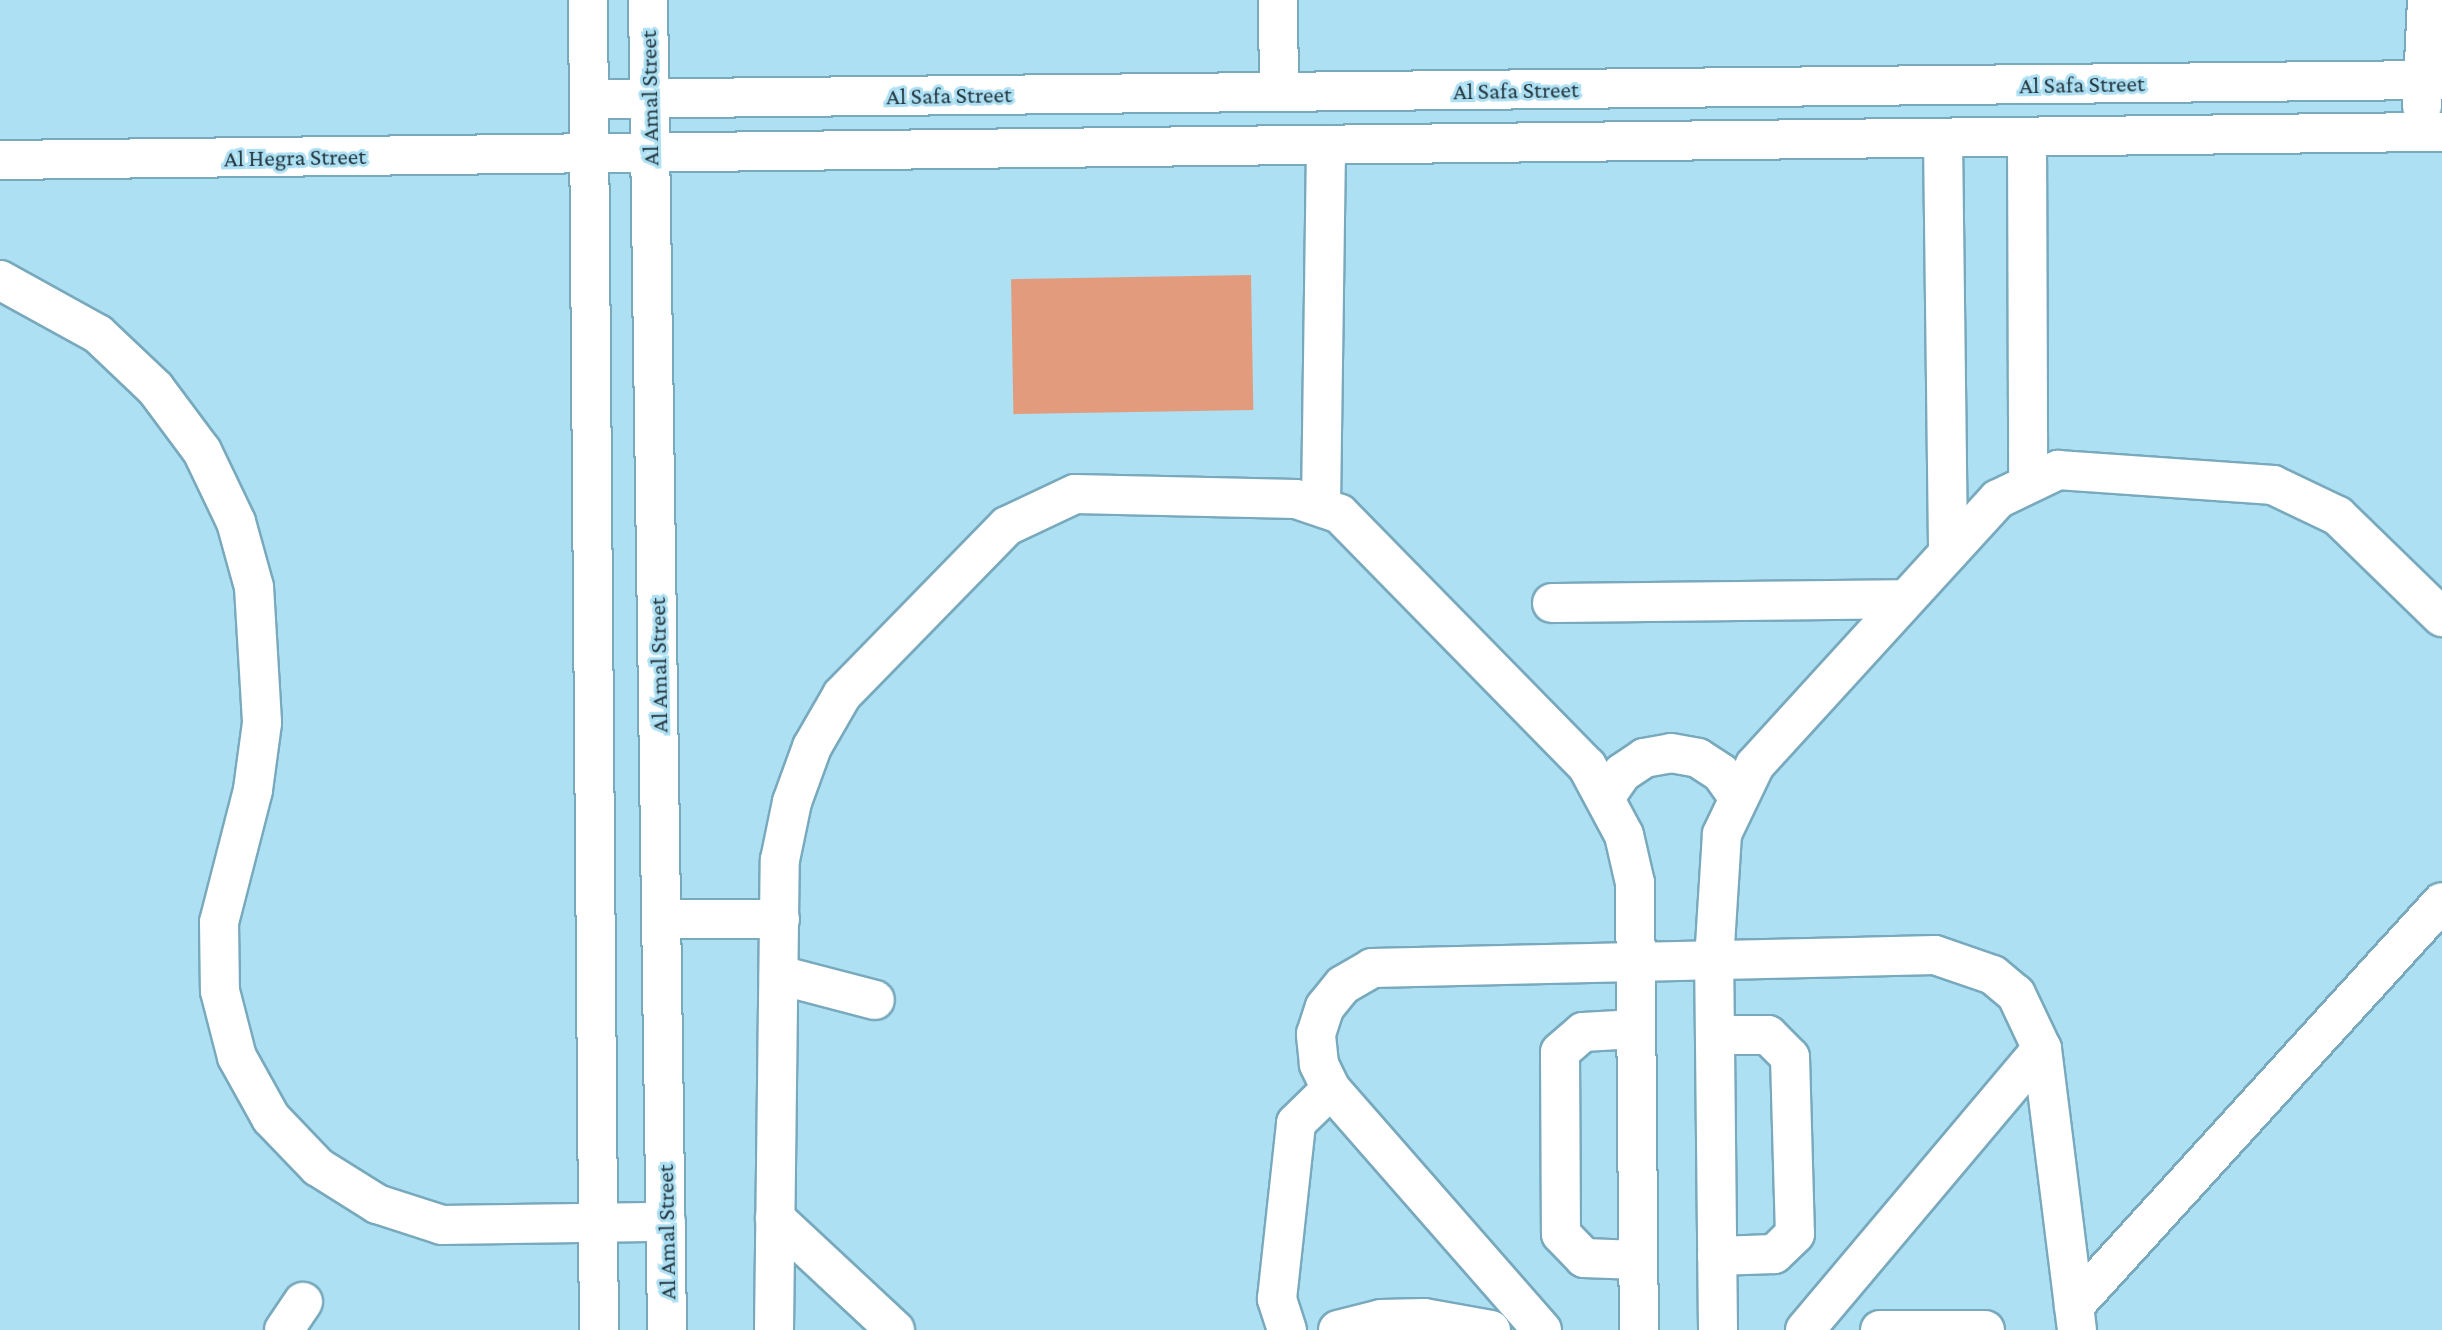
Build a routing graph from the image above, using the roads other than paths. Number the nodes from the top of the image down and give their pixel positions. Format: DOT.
graph roads {
  1 [pos="588,0"];
  2 [pos="648,0"];
  3 [pos="1279,0"];
  4 [pos="2427,0"];
  5 [pos="2432,80"];
  6 [pos="1279,92"];
  7 [pos="589,99"];
  8 [pos="649,99"];
  9 [pos="2432,132"];
  10 [pos="2027,137"];
  11 [pos="1943,138"];
  12 [pos="1326,145"];
  13 [pos="650,153"];
  14 [pos="590,154"];
  15 [pos="0,160"];
  16 [pos="0,279"];
  17 [pos="2028,480"];
  18 [pos="1321,505"];
  19 [pos="1948,553"];
  20 [pos="1905,599"];
  21 [pos="1552,603"];
  22 [pos="2442,617"];
  23 [pos="1606,796"];
  24 [pos="1737,796"];
  25 [pos="2442,902"];
  26 [pos="662,919"];
  27 [pos="780,919"];
  28 [pos="1714,961"];
  29 [pos="1636,962"];
  30 [pos="779,975"];
  31 [pos="875,1000"];
  32 [pos="1636,1029"];
  33 [pos="1715,1035"];
  34 [pos="2042,1049"];
  35 [pos="1331,1089"];
  36 [pos="775,1218"];
  37 [pos="596,1223"];
  38 [pos="666,1223"];
  39 [pos="1717,1256"];
  40 [pos="1638,1260"];
  41 [pos="2076,1318"];
  42 [pos="599,1330"];
  43 [pos="667,1330"];
  44 [pos="774,1330"];
  45 [pos="895,1330"];
  46 [pos="1287,1330"];
  47 [pos="1338,1330"];
  48 [pos="1491,1330"];
  49 [pos="1542,1330"];
  50 [pos="1639,1330"];
  51 [pos="1718,1330"];
  52 [pos="1805,1330"];
  53 [pos="1880,1330"];
  54 [pos="1986,1330"];
  1 -- 7 [label="street"];
  2 -- 8 [label="street, Al Amal Street"];
  3 -- 6 [label="street"];
  4 -- 5 [label="street"];
  5 -- 6 [label="street, Al Safa Street"];
  5 -- 9 [label="street"];
  6 -- 8 [label="street, Al Safa Street"];
  7 -- 8 [label="street, Al Safa Street"];
  7 -- 14 [label="street"];
  8 -- 13 [label="street, Al Amal Street"];
  9 -- 10 [label="street"];
  10 -- 11 [label="street"];
  10 -- 17 [label="street"];
  11 -- 12 [label="street"];
  11 -- 19 [label="street"];
  12 -- 13 [label="street"];
  12 -- 18 [label="street"];
  13 -- 14 [label="street"];
  13 -- 26 [label="street, Al Amal Street"];
  14 -- 15 [label="street, Al Hegra Street"];
  14 -- 37 [label="street"];
  16 -- 37 [label="street"];
  17 -- 19 [label="street"];
  17 -- 22 [label="street"];
  18 -- 23 [label="street"];
  18 -- 27 [label="street"];
  19 -- 20 [label="street"];
  20 -- 21 [label="street"];
  20 -- 24 [label="street"];
  23 -- 24 [label="street"];
  23 -- 29 [label="street"];
  24 -- 28 [label="street"];
  25 -- 41 [label="street"];
  26 -- 27 [label="street"];
  26 -- 38 [label="street, Al Amal Street"];
  27 -- 30 [label="street"];
  28 -- 29 [label="street"];
  28 -- 33 [label="street"];
  28 -- 34 [label="street"];
  29 -- 32 [label="street"];
  29 -- 35 [label="street"];
  30 -- 31 [label="street"];
  30 -- 36 [label="street"];
  32 -- 40 [label="street"];
  32 -- 40 [label="street"];
  33 -- 39 [label="street"];
  33 -- 39 [label="street"];
  34 -- 41 [label="street"];
  34 -- 52 [label="street"];
  35 -- 46 [label="street"];
  35 -- 49 [label="street"];
  36 -- 44 [label="street"];
  36 -- 45 [label="street"];
  37 -- 38 [label="street"];
  37 -- 42 [label="street"];
  38 -- 43 [label="street, Al Amal Street"];
  39 -- 51 [label="street"];
  40 -- 50 [label="street"];
  47 -- 48 [label="street"];
  53 -- 54 [label="street"];
}
